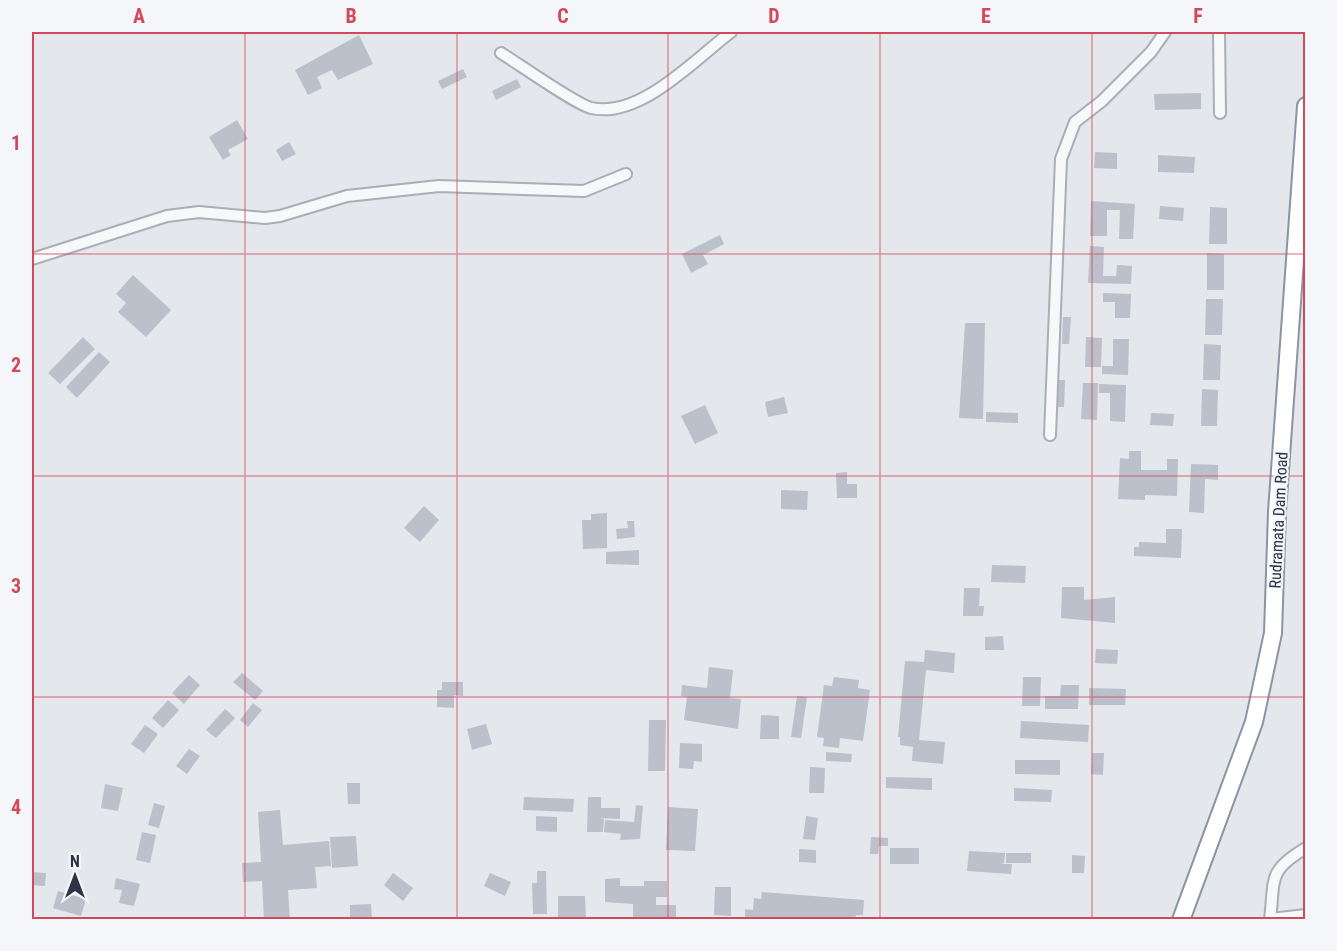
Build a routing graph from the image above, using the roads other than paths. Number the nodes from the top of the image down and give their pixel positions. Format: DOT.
graph roads {
  1 [pos="731,32"];
  2 [pos="1165,32"];
  3 [pos="1220,32"];
  4 [pos="501,53"];
  5 [pos="1305,106"];
  6 [pos="1220,113"];
  7 [pos="1303,161"];
  8 [pos="626,174"];
  9 [pos="32,259"];
  10 [pos="1050,435"];
  11 [pos="1305,848"];
  12 [pos="1305,915"];
  13 [pos="1270,919"];
  14 [pos="1181,920"];
  1 -- 4 [label="street"];
  2 -- 10 [label="street"];
  3 -- 6 [label="street"];
  5 -- 7 [label="highway, Rudramata Dam Road"];
  7 -- 14 [label="highway, Rudramata Dam Road"];
  8 -- 9 [label="street"];
  11 -- 13 [label="street"];
  12 -- 13 [label="street"];
}
